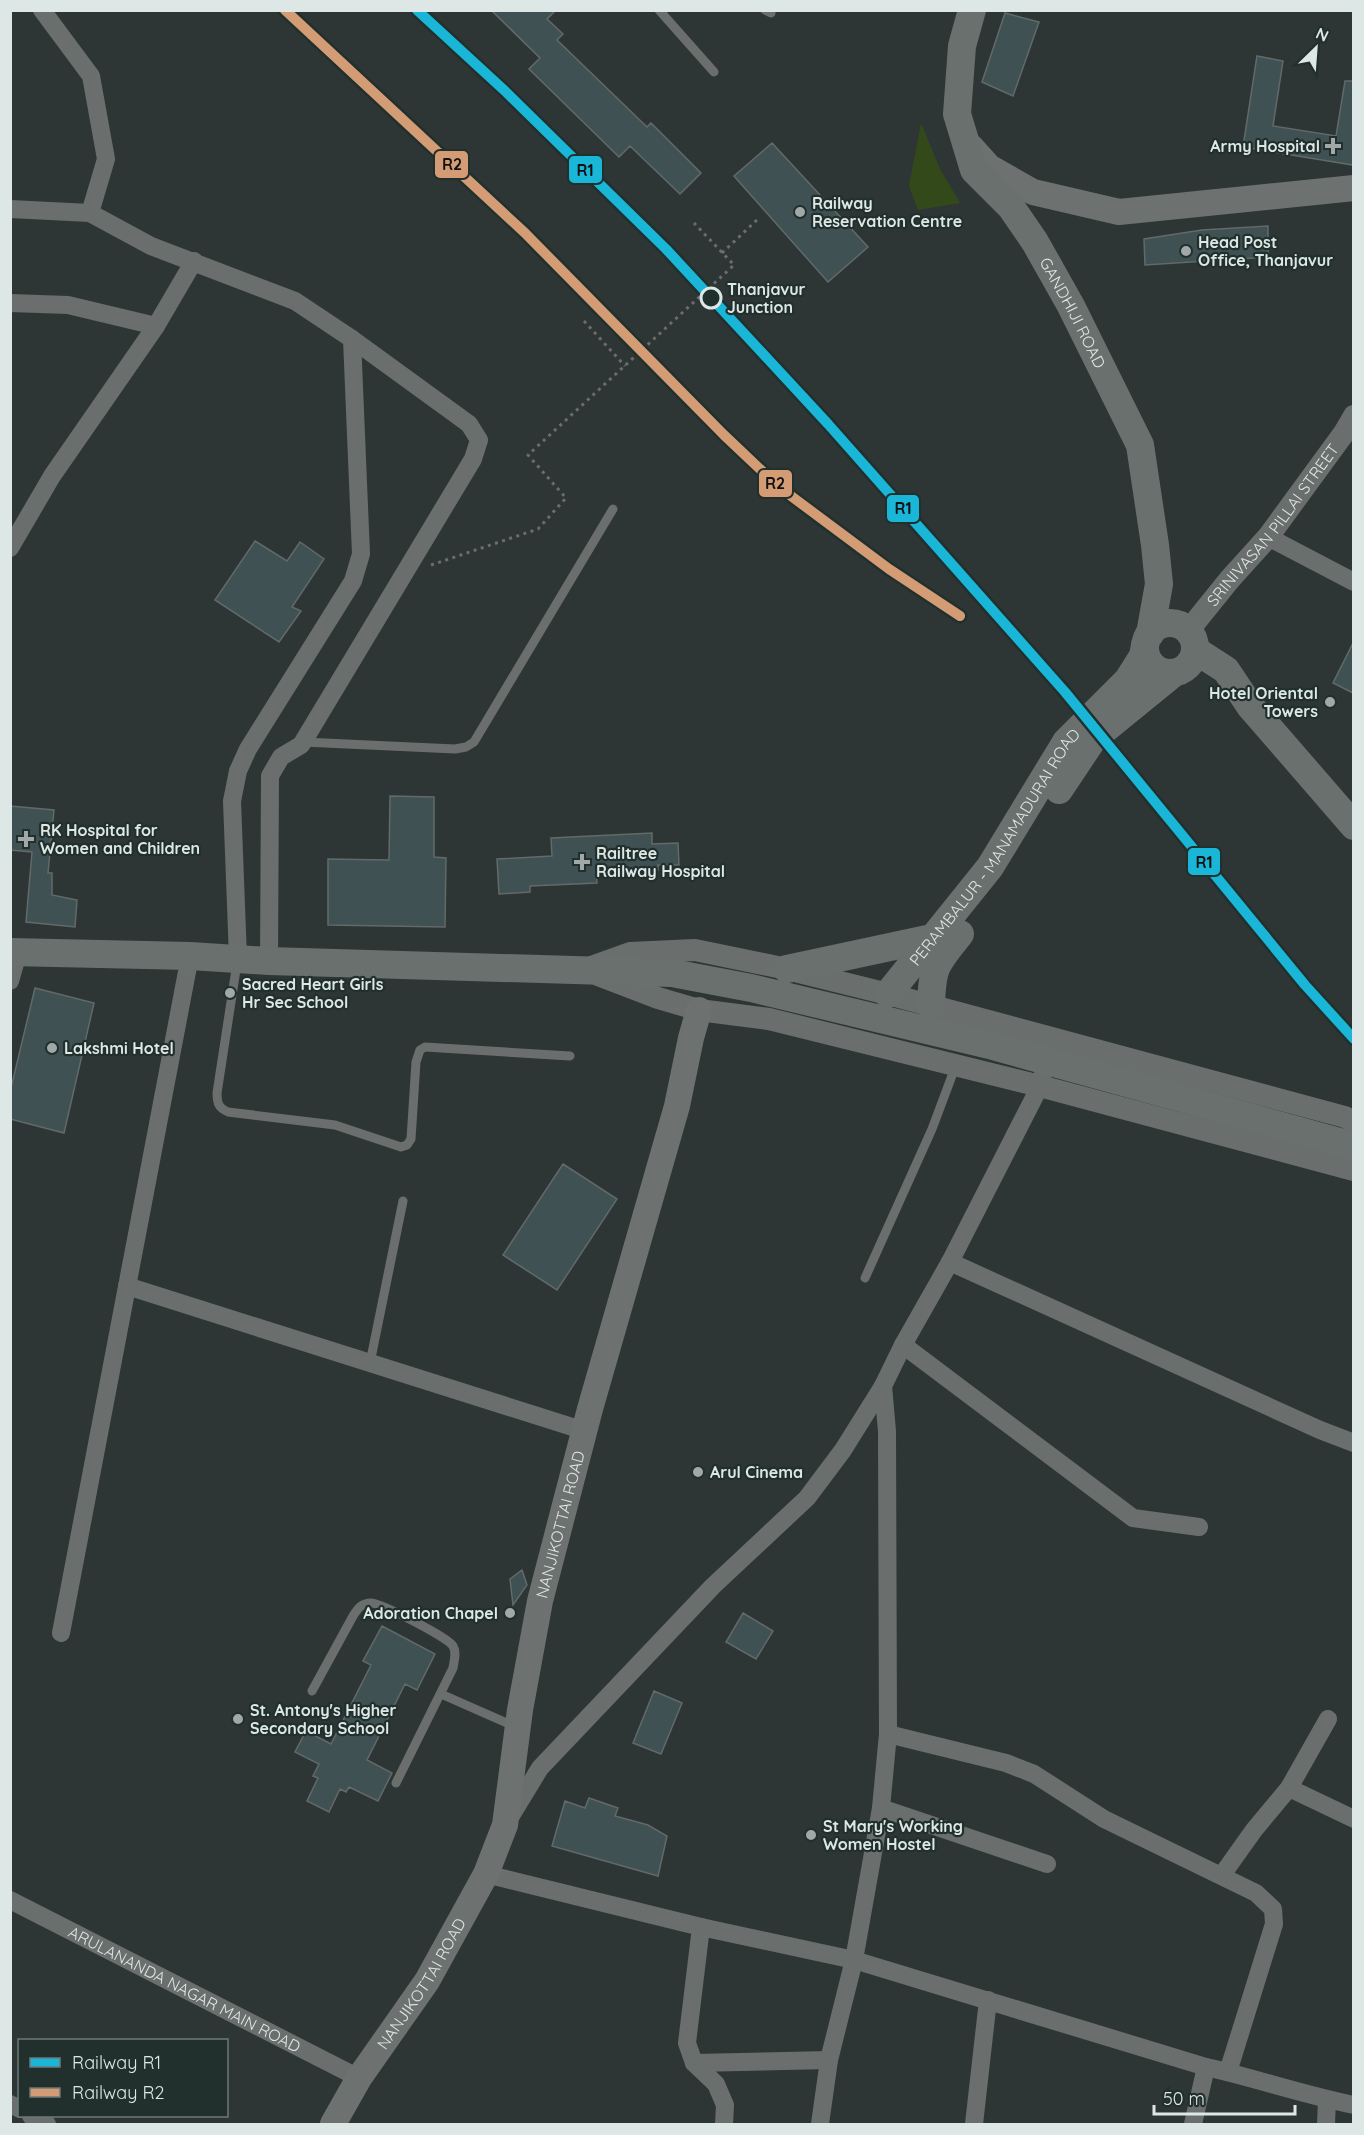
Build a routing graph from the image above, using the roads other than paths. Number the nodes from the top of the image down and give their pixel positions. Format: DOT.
graph roads {
  1 [pos="42,10"];
  2 [pos="659,10"];
  3 [pos="972,10"];
  4 [pos="714,72"];
  5 [pos="982,169"];
  6 [pos="1353,188"];
  7 [pos="10,209"];
  8 [pos="90,213"];
  9 [pos="194,261"];
  10 [pos="10,303"];
  11 [pos="156,326"];
  12 [pos="352,339"];
  13 [pos="1353,416"];
  14 [pos="613,509"];
  15 [pos="1268,537"];
  16 [pos="1155,545"];
  17 [pos="10,548"];
  18 [pos="1353,582"];
  19 [pos="1148,639"];
  20 [pos="1184,650"];
  21 [pos="303,742"];
  22 [pos="1353,826"];
  23 [pos="932,938"];
  24 [pos="14,952"];
  25 [pos="190,956"];
  26 [pos="238,958"];
  27 [pos="269,961"];
  28 [pos="584,969"];
  29 [pos="787,969"];
  30 [pos="10,981"];
  31 [pos="888,994"];
  32 [pos="932,1006"];
  33 [pos="699,1010"];
  34 [pos="1052,1038"];
  35 [pos="570,1056"];
  36 [pos="956,1065"];
  37 [pos="1040,1086"];
  38 [pos="1353,1122"];
  39 [pos="1353,1146"];
  40 [pos="1353,1170"];
  41 [pos="403,1202"];
  42 [pos="950,1262"];
  43 [pos="865,1278"];
  44 [pos="127,1286"];
  45 [pos="903,1345"];
  46 [pos="370,1363"];
  47 [pos="883,1386"];
  48 [pos="585,1431"];
  49 [pos="1353,1443"];
  50 [pos="1199,1527"];
  51 [pos="61,1633"];
  52 [pos="312,1691"];
  53 [pos="441,1694"];
  54 [pos="1328,1719"];
  55 [pos="518,1728"];
  56 [pos="888,1734"];
  57 [pos="396,1783"];
  58 [pos="1289,1788"];
  59 [pos="881,1808"];
  60 [pos="1353,1819"];
  61 [pos="505,1825"];
  62 [pos="1047,1864"];
  63 [pos="486,1874"];
  64 [pos="1222,1875"];
  65 [pos="10,1900"];
  66 [pos="701,1927"];
  67 [pos="854,1960"];
  68 [pos="988,2000"];
  69 [pos="829,2060"];
  70 [pos="694,2063"];
  71 [pos="1206,2067"];
  72 [pos="1228,2072"];
  73 [pos="359,2078"];
  74 [pos="1328,2100"];
  75 [pos="1353,2105"];
  76 [pos="333,2124"];
  77 [pos="724,2124"];
  78 [pos="820,2124"];
  79 [pos="974,2124"];
  80 [pos="1193,2124"];
  81 [pos="1326,2124"];
  1 -- 8 [label="street"];
  2 -- 4 [label="lane"];
  3 -- 5 [label="main road, GANDHIJI ROAD"];
  5 -- 6 [label="main road"];
  5 -- 16 [label="main road, GANDHIJI ROAD"];
  7 -- 8 [label="street"];
  8 -- 9 [label="street"];
  9 -- 11 [label="street"];
  9 -- 12 [label="street"];
  10 -- 11 [label="street"];
  11 -- 17 [label="street"];
  12 -- 21 [label="street"];
  12 -- 26 [label="street"];
  13 -- 15 [label="street, SRINIVASAN PILLAI STREET"];
  14 -- 21 [label="lane"];
  15 -- 18 [label="street"];
  15 -- 20 [label="street, SRINIVASAN PILLAI STREET"];
  16 -- 19 [label="main road, GANDHIJI ROAD"];
  16 -- 20 [label="main road"];
  19 -- 20 [label="main road"];
  19 -- 20 [label="main road"];
  19 -- 23 [label="main road, PERAMBALUR - MANAMADURAI ROAD"];
  20 -- 22 [label="main road"];
  20 -- 32 [label="main road, PERAMBALUR - MANAMADURAI ROAD"];
  21 -- 27 [label="street"];
  23 -- 29 [label="main road"];
  23 -- 31 [label="main road, PERAMBALUR - MANAMADURAI ROAD"];
  24 -- 25 [label="main road"];
  24 -- 30 [label="street"];
  25 -- 26 [label="main road"];
  25 -- 44 [label="street"];
  26 -- 27 [label="main road"];
  26 -- 35 [label="lane"];
  27 -- 28 [label="main road"];
  28 -- 29 [label="street"];
  28 -- 33 [label="street"];
  28 -- 39 [label="main road"];
  29 -- 31 [label="street"];
  31 -- 32 [label="street"];
  32 -- 34 [label="street"];
  33 -- 36 [label="street"];
  33 -- 48 [label="main road, NANJIKOTTAI ROAD"];
  34 -- 37 [label="street"];
  34 -- 38 [label="street"];
  36 -- 37 [label="street"];
  36 -- 43 [label="lane"];
  37 -- 40 [label="street"];
  37 -- 42 [label="street"];
  41 -- 46 [label="lane"];
  42 -- 45 [label="street"];
  42 -- 49 [label="street"];
  44 -- 46 [label="street"];
  44 -- 51 [label="street"];
  45 -- 47 [label="street"];
  45 -- 50 [label="street"];
  46 -- 48 [label="street"];
  47 -- 56 [label="street"];
  47 -- 61 [label="street"];
  48 -- 55 [label="main road, NANJIKOTTAI ROAD"];
  52 -- 53 [label="lane"];
  53 -- 55 [label="lane"];
  53 -- 57 [label="lane"];
  54 -- 58 [label="street"];
  55 -- 61 [label="main road, NANJIKOTTAI ROAD"];
  56 -- 59 [label="street"];
  56 -- 64 [label="street"];
  58 -- 60 [label="street"];
  58 -- 64 [label="street"];
  59 -- 62 [label="street"];
  59 -- 67 [label="street"];
  61 -- 63 [label="main road, NANJIKOTTAI ROAD"];
  63 -- 66 [label="street"];
  63 -- 73 [label="main road, NANJIKOTTAI ROAD"];
  64 -- 72 [label="street"];
  65 -- 73 [label="street, ARULANANDA NAGAR MAIN ROAD"];
  66 -- 67 [label="street"];
  66 -- 70 [label="street"];
  67 -- 68 [label="street"];
  67 -- 69 [label="street"];
  68 -- 71 [label="street"];
  68 -- 79 [label="street"];
  69 -- 70 [label="street"];
  69 -- 78 [label="street"];
  70 -- 77 [label="street"];
  71 -- 72 [label="street"];
  71 -- 80 [label="street"];
  72 -- 74 [label="street"];
  73 -- 76 [label="main road, NANJIKOTTAI ROAD"];
  74 -- 75 [label="street"];
  74 -- 81 [label="street"];
}
